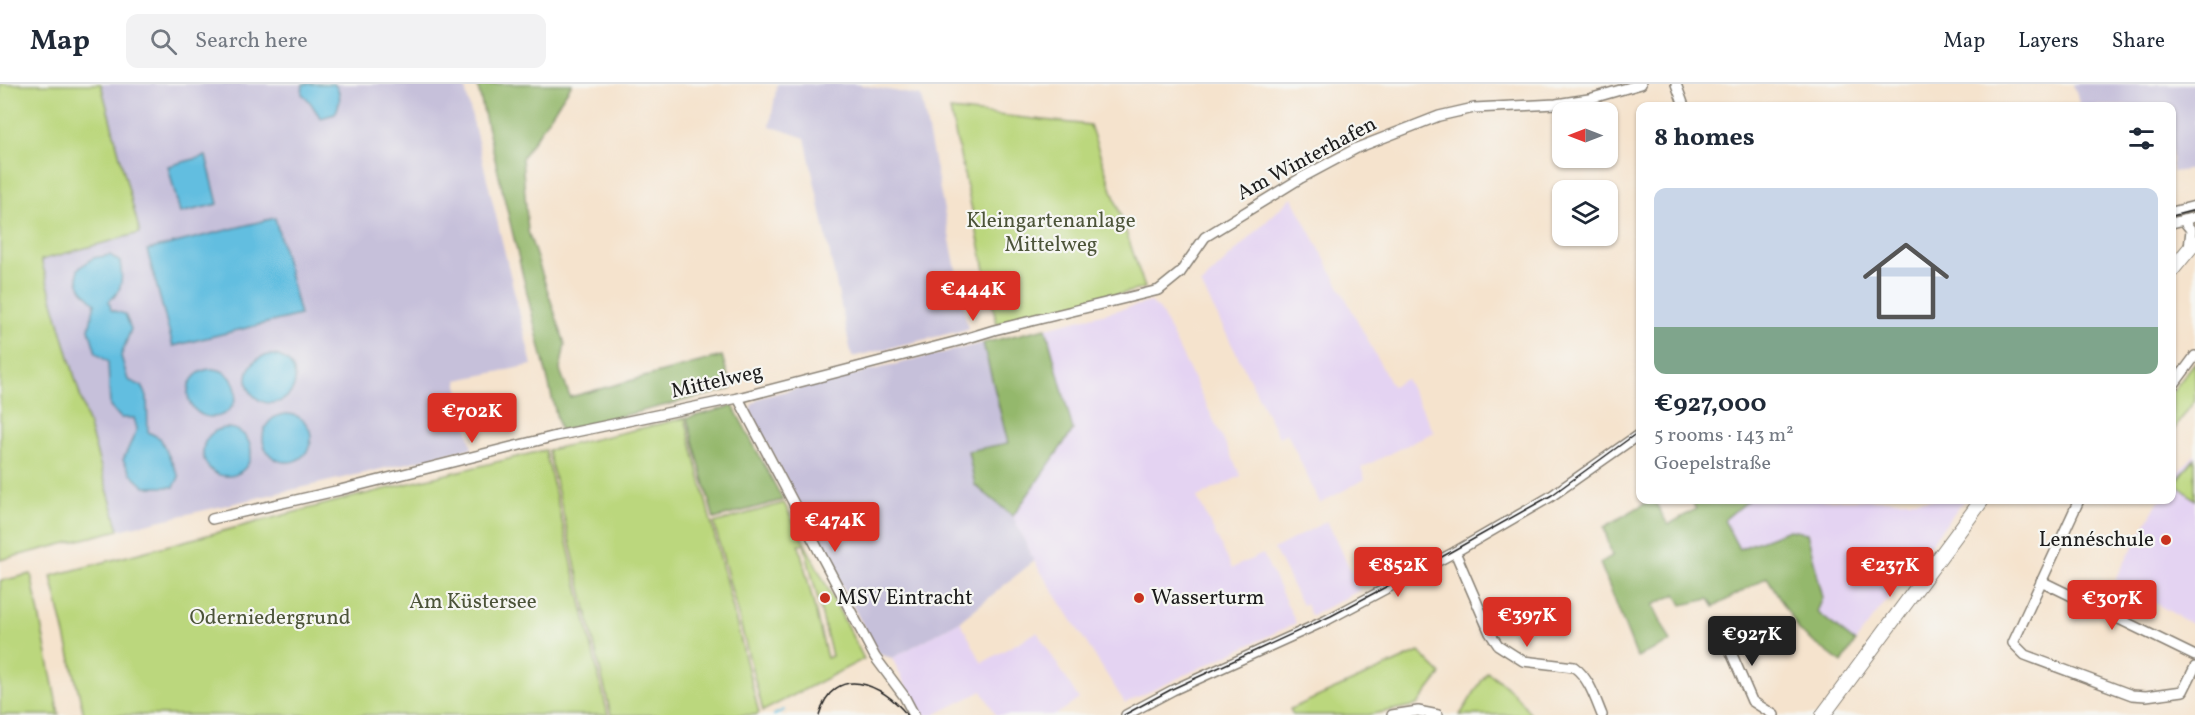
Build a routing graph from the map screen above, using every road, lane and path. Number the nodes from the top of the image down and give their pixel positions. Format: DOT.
graph roads {
  1 [pos="1641,84"];
  2 [pos="1676,84"];
  3 [pos="1683,102"];
  4 [pos="2195,206"];
  5 [pos="2176,211"];
  6 [pos="2195,217"];
  7 [pos="2183,220"];
  8 [pos="2176,222"];
  9 [pos="1205,237"];
  10 [pos="2192,246"];
  11 [pos="2176,265"];
  12 [pos="2195,356"];
  13 [pos="2176,382"];
  14 [pos="738,398"];
  15 [pos="1636,437"];
  16 [pos="1979,504"];
  17 [pos="2077,504"];
  18 [pos="212,519"];
  19 [pos="1455,552"];
  20 [pos="2041,581"];
  21 [pos="1720,627"];
  22 [pos="2195,656"];
  23 [pos="2195,667"];
  24 [pos="914,715"];
  25 [pos="1126,715"];
  26 [pos="1392,715"];
  27 [pos="1438,715"];
  28 [pos="1602,715"];
  29 [pos="1774,715"];
  30 [pos="1824,715"];
  1 -- 9 [label="street, Am Winterhafen"];
  2 -- 3 [label="street"];
  4 -- 5 [label="street"];
  6 -- 7 [label="street"];
  7 -- 8 [label="street"];
  7 -- 10 [label="street"];
  9 -- 14 [label="street, Mittelweg"];
  10 -- 11 [label="street"];
  12 -- 13 [label="street"];
  14 -- 18 [label="street, Mittelweg"];
  14 -- 24 [label="street"];
  15 -- 19 [label="street"];
  16 -- 30 [label="street"];
  17 -- 20 [label="street"];
  19 -- 25 [label="street"];
  19 -- 28 [label="street"];
  20 -- 22 [label="street"];
  20 -- 23 [label="street"];
  21 -- 29 [label="street"];
  26 -- 27 [label="street"];
}
